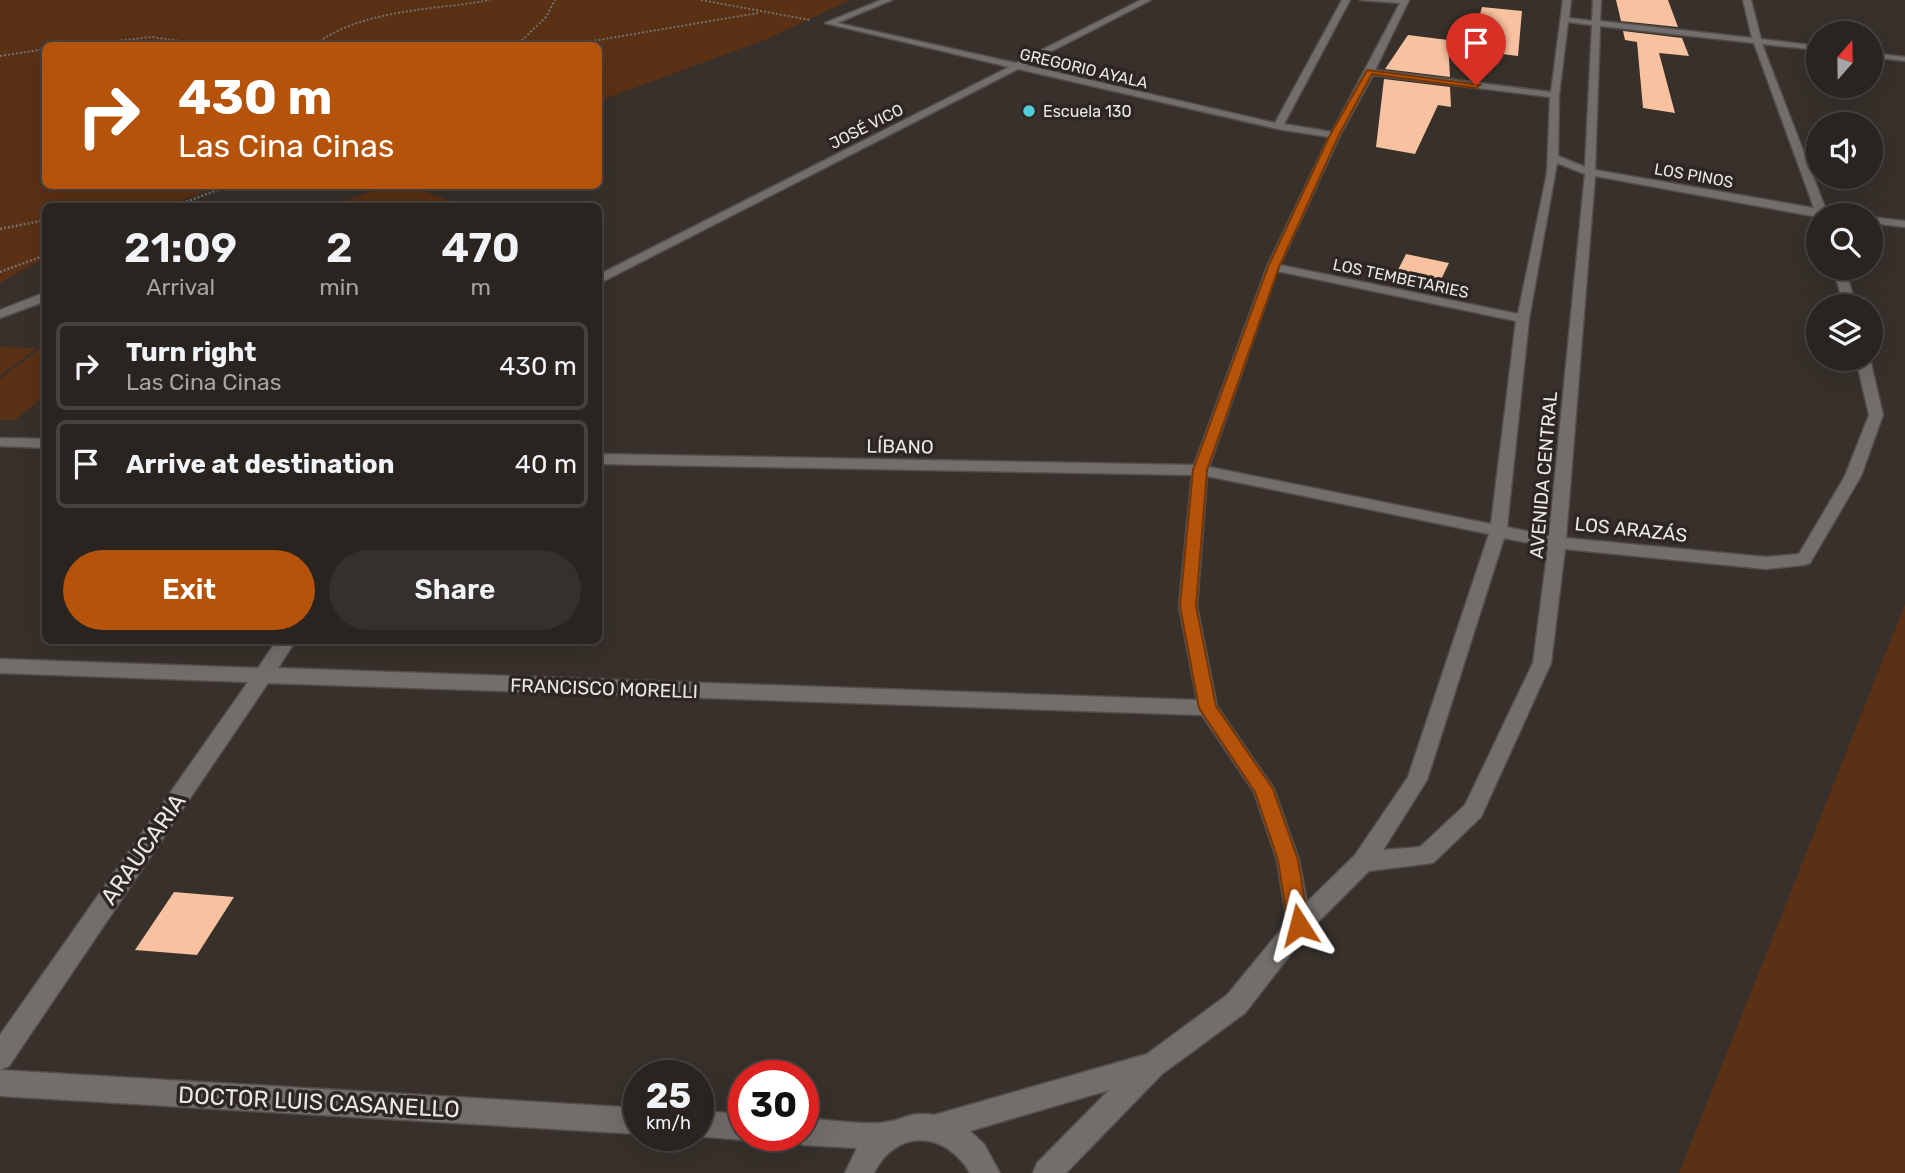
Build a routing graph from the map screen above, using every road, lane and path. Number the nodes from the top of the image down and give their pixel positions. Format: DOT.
graph roads {
  1 [pos="490,0"];
  2 [pos="555,0"];
  3 [pos="701,0"];
  4 [pos="888,0"];
  5 [pos="1147,0"];
  6 [pos="1346,0"];
  7 [pos="1364,0"];
  8 [pos="1404,0"];
  9 [pos="1567,0"];
  10 [pos="1597,0"];
  11 [pos="1747,0"];
  12 [pos="758,13"];
  13 [pos="1567,20"];
  14 [pos="829,23"];
  15 [pos="1596,23"];
  16 [pos="1757,41"];
  17 [pos="106,42"];
  18 [pos="186,42"];
  19 [pos="317,42"];
  20 [pos="520,42"];
  21 [pos="587,42"];
  22 [pos="1806,47"];
  23 [pos="42,50"];
  24 [pos="0,56"];
  25 [pos="1883,56"];
  26 [pos="1905,59"];
  27 [pos="1015,67"];
  28 [pos="1370,72"];
  29 [pos="1555,96"];
  30 [pos="1278,127"];
  31 [pos="1335,135"];
  32 [pos="1551,158"];
  33 [pos="1590,172"];
  34 [pos="1552,173"];
  35 [pos="220,189"];
  36 [pos="183,203"];
  37 [pos="1817,203"];
  38 [pos="1806,211"];
  39 [pos="42,221"];
  40 [pos="1883,221"];
  41 [pos="1905,224"];
  42 [pos="0,229"];
  43 [pos="42,256"];
  44 [pos="1273,267"];
  45 [pos="0,272"];
  46 [pos="602,278"];
  47 [pos="42,298"];
  48 [pos="0,314"];
  49 [pos="1523,319"];
  50 [pos="1866,371"];
  51 [pos="0,442"];
  52 [pos="42,444"];
  53 [pos="602,459"];
  54 [pos="1200,470"];
  55 [pos="1498,531"];
  56 [pos="1557,543"];
  57 [pos="283,644"];
  58 [pos="0,666"];
  59 [pos="262,677"];
  60 [pos="1208,708"];
  61 [pos="1363,862"];
  62 [pos="1299,925"];
  63 [pos="0,1057"];
  64 [pos="1153,1065"];
  65 [pos="0,1083"];
  66 [pos="623,1120"];
  67 [pos="938,1127"];
  68 [pos="819,1132"];
  69 [pos="887,1136"];
  70 [pos="859,1173"];
  71 [pos="986,1173"];
  72 [pos="1047,1173"];
  1 -- 19 [label="path"];
  2 -- 20 [label="path"];
  3 -- 12 [label="path"];
  4 -- 14 [label="street"];
  5 -- 27 [label="street, JOSÉ VICO"];
  6 -- 30 [label="street"];
  7 -- 8 [label="street"];
  8 -- 28 [label="street"];
  9 -- 13 [label="street, AVENIDA CENTRAL"];
  10 -- 15 [label="street, AVENIDA CENTRAL"];
  11 -- 16 [label="street"];
  12 -- 14 [label="path"];
  12 -- 21 [label="path"];
  13 -- 15 [label="street"];
  13 -- 29 [label="street, AVENIDA CENTRAL"];
  14 -- 27 [label="street, GREGORIO AYALA"];
  15 -- 16 [label="street"];
  15 -- 33 [label="street, AVENIDA CENTRAL"];
  16 -- 22 [label="street"];
  16 -- 37 [label="street"];
  17 -- 18 [label="path"];
  23 -- 24 [label="path"];
  25 -- 26 [label="street"];
  27 -- 30 [label="street, GREGORIO AYALA"];
  27 -- 46 [label="street, JOSÉ VICO"];
  28 -- 29 [label="street"];
  28 -- 31 [label="street"];
  29 -- 32 [label="street, AVENIDA CENTRAL"];
  30 -- 31 [label="street, GREGORIO AYALA"];
  31 -- 44 [label="street"];
  32 -- 33 [label="street, LOS PINOS"];
  32 -- 34 [label="street, AVENIDA CENTRAL"];
  33 -- 34 [label="street"];
  33 -- 38 [label="street, LOS PINOS"];
  33 -- 56 [label="street, AVENIDA CENTRAL"];
  34 -- 49 [label="street, AVENIDA CENTRAL"];
  35 -- 36 [label="path"];
  39 -- 42 [label="path"];
  40 -- 41 [label="street"];
  43 -- 45 [label="path"];
  44 -- 49 [label="street, LOS TEMBETARIES"];
  44 -- 54 [label="street"];
  47 -- 48 [label="street"];
  49 -- 55 [label="street, AVENIDA CENTRAL"];
  50 -- 56 [label="street, LOS ARAZÁS"];
  51 -- 52 [label="street"];
  53 -- 54 [label="street, LÍBANO"];
  54 -- 55 [label="street, LOS ARAZÁS"];
  54 -- 60 [label="street"];
  55 -- 56 [label="street, LOS ARAZÁS"];
  55 -- 61 [label="street, AVENIDA CENTRAL"];
  56 -- 61 [label="street, AVENIDA CENTRAL"];
  57 -- 59 [label="street, ARAUCARIA"];
  58 -- 59 [label="street, FRANCISCO MORELLI"];
  59 -- 60 [label="street, FRANCISCO MORELLI"];
  59 -- 63 [label="street, ARAUCARIA"];
  60 -- 62 [label="street"];
  61 -- 62 [label="street, AVENIDA CENTRAL"];
  62 -- 64 [label="street, AVENIDA CENTRAL"];
  64 -- 67 [label="street"];
  64 -- 72 [label="street"];
  65 -- 66 [label="street, DOCTOR LUIS CASANELLO"];
  67 -- 69 [label="street"];
  67 -- 71 [label="street"];
  68 -- 69 [label="street"];
  69 -- 70 [label="street"];
}
